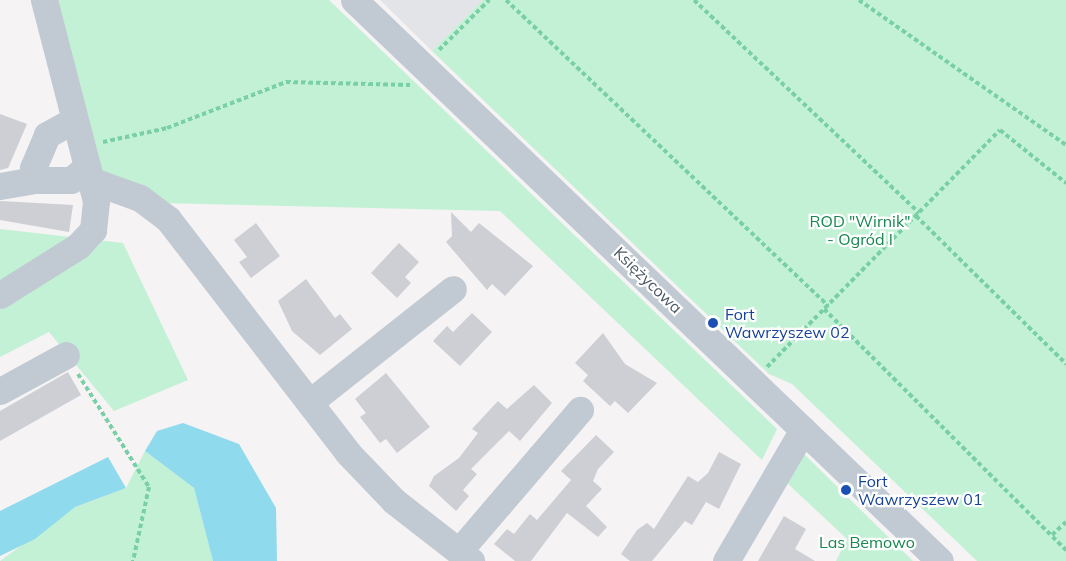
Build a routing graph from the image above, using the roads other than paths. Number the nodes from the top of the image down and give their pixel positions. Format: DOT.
graph roads {
  1 [pos="44,0"];
  2 [pos="354,0"];
  3 [pos="72,121"];
  4 [pos="86,165"];
  5 [pos="33,180"];
  6 [pos="0,186"];
  7 [pos="453,290"];
  8 [pos="0,295"];
  9 [pos="66,355"];
  10 [pos="0,392"];
  11 [pos="310,402"];
  12 [pos="580,410"];
  13 [pos="803,430"];
  14 [pos="465,556"];
  15 [pos="726,561"];
  16 [pos="940,561"];
  1 -- 3 [label="street"];
  2 -- 13 [label="street, Księżycowa"];
  3 -- 4 [label="street"];
  3 -- 5 [label="street"];
  4 -- 5 [label="street"];
  4 -- 8 [label="street"];
  4 -- 11 [label="street"];
  5 -- 6 [label="street"];
  7 -- 11 [label="street"];
  9 -- 10 [label="street"];
  11 -- 14 [label="street"];
  12 -- 14 [label="street"];
  13 -- 15 [label="street"];
  13 -- 16 [label="street, Księżycowa"];
}
